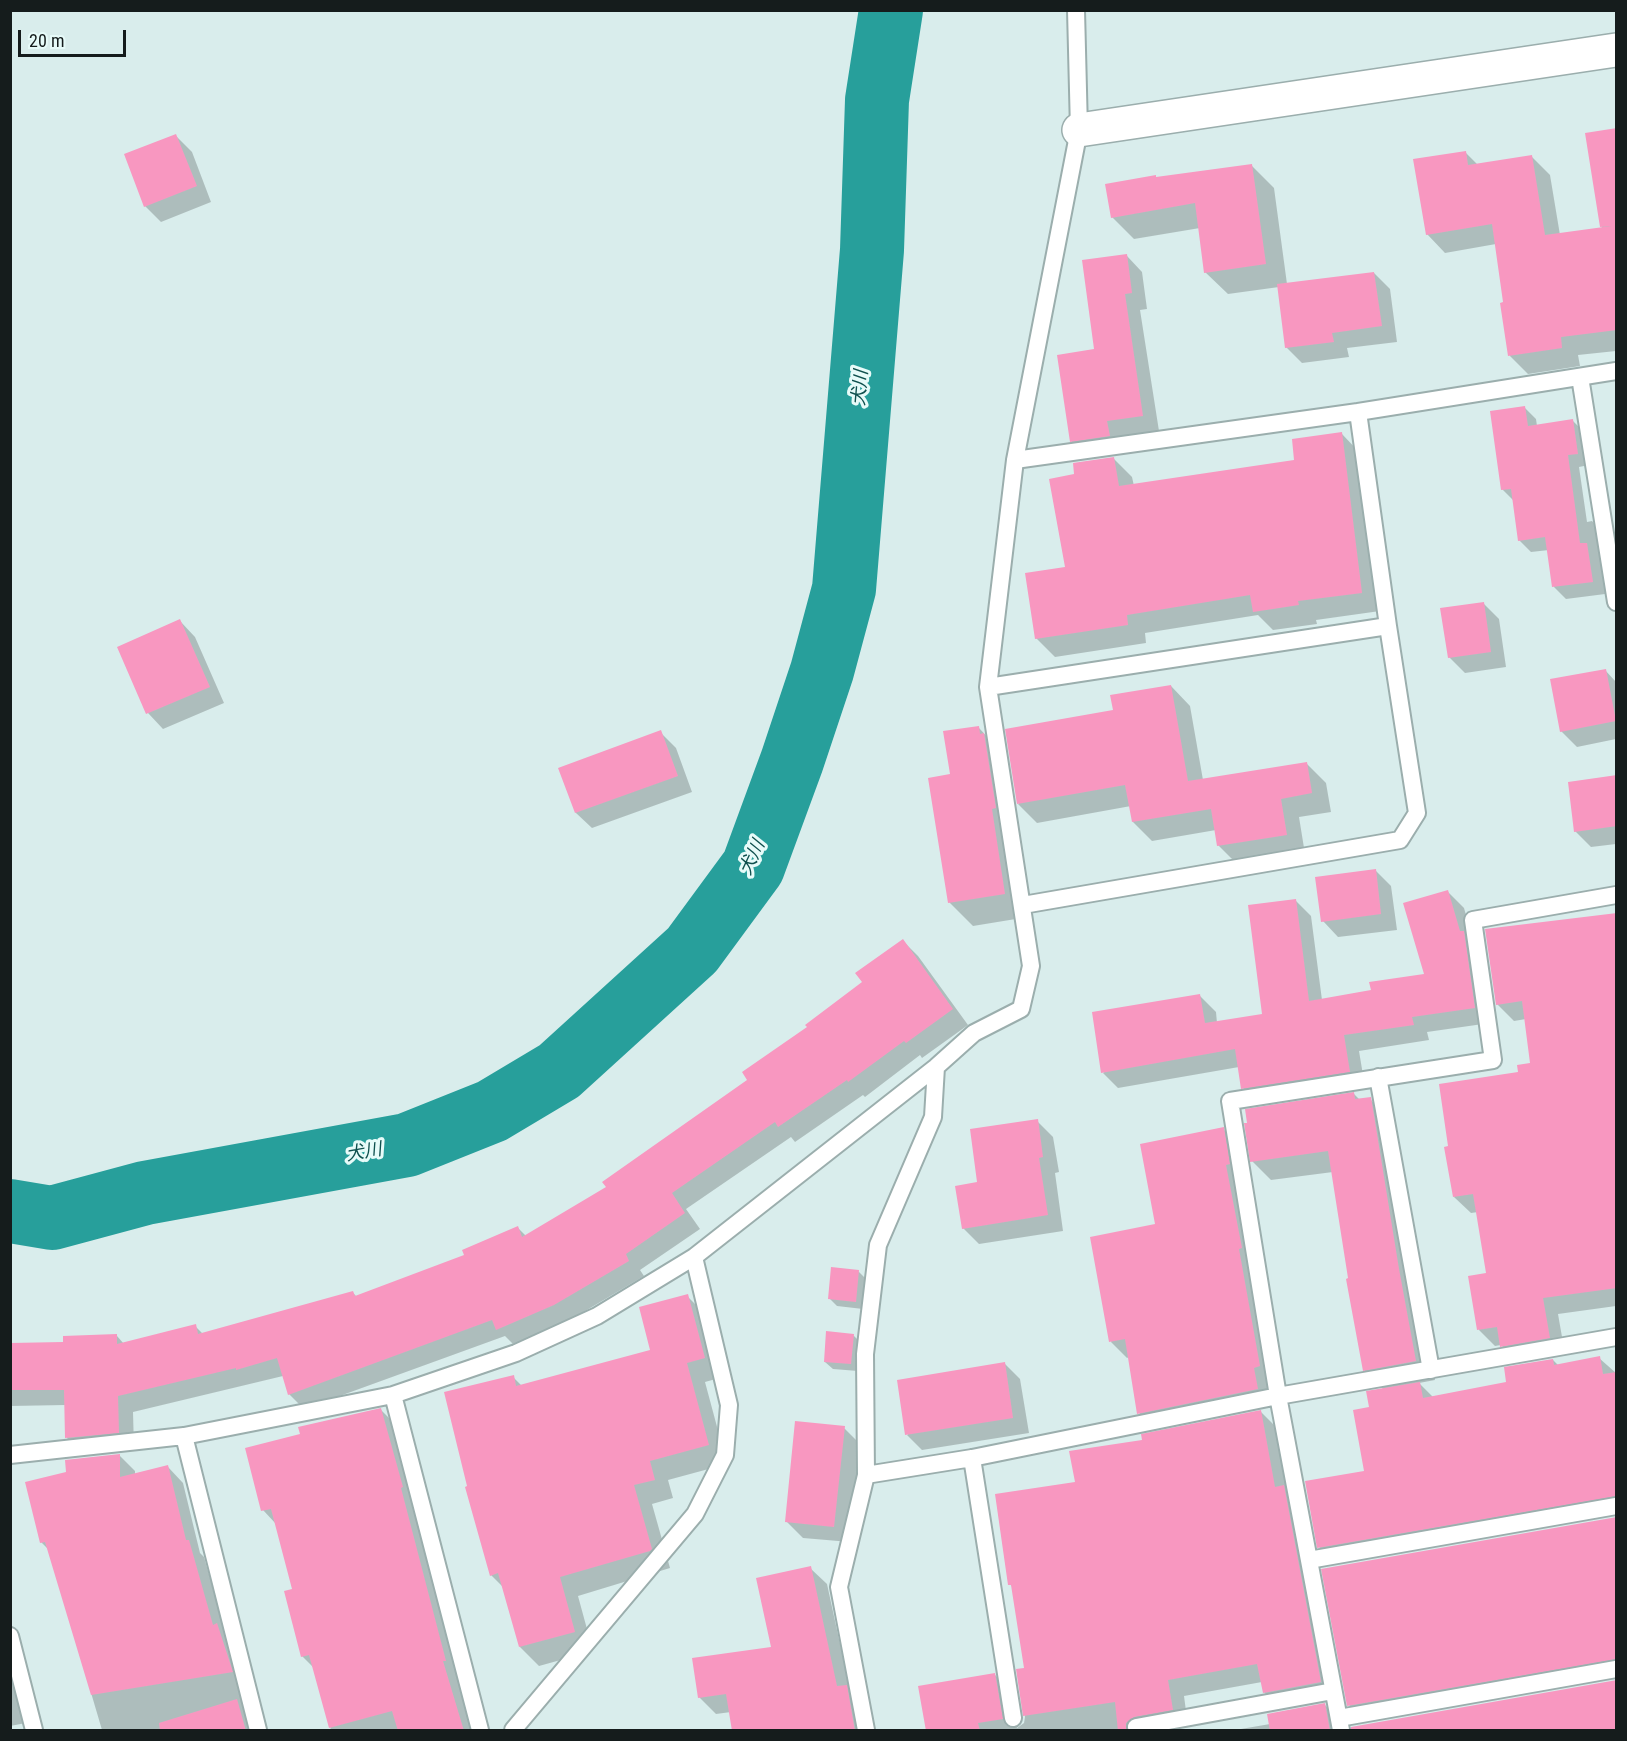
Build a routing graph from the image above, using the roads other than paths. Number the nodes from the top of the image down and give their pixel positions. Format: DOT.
graph roads {
  1 [pos="1076,10"];
  2 [pos="1617,50"];
  3 [pos="1079,130"];
  4 [pos="1617,371"];
  5 [pos="1580,377"];
  6 [pos="1358,412"];
  7 [pos="1015,460"];
  8 [pos="1617,602"];
  9 [pos="1388,626"];
  10 [pos="988,687"];
  11 [pos="1617,895"];
  12 [pos="1023,905"];
  13 [pos="936,1067"];
  14 [pos="1378,1077"];
  15 [pos="694,1257"];
  16 [pos="1617,1337"];
  17 [pos="1431,1370"];
  18 [pos="393,1395"];
  19 [pos="1278,1395"];
  20 [pos="184,1436"];
  21 [pos="10,1455"];
  22 [pos="972,1458"];
  23 [pos="866,1475"];
  24 [pos="1617,1506"];
  25 [pos="1309,1560"];
  26 [pos="10,1636"];
  27 [pos="1617,1669"];
  28 [pos="1334,1691"];
  29 [pos="1013,1718"];
  30 [pos="1340,1724"];
  31 [pos="1136,1727"];
  32 [pos="34,1731"];
  33 [pos="258,1731"];
  34 [pos="480,1731"];
  35 [pos="513,1731"];
  36 [pos="866,1731"];
  1 -- 3 [label="lane"];
  2 -- 3 [label="street"];
  3 -- 7 [label="lane"];
  4 -- 5 [label="lane"];
  5 -- 6 [label="lane"];
  5 -- 8 [label="lane"];
  6 -- 7 [label="lane"];
  6 -- 9 [label="lane"];
  7 -- 10 [label="lane"];
  9 -- 10 [label="lane"];
  9 -- 12 [label="lane"];
  10 -- 12 [label="lane"];
  11 -- 14 [label="lane"];
  12 -- 13 [label="lane"];
  13 -- 15 [label="lane"];
  13 -- 23 [label="lane"];
  14 -- 17 [label="lane"];
  14 -- 19 [label="lane"];
  15 -- 18 [label="lane"];
  15 -- 35 [label="lane"];
  16 -- 17 [label="lane"];
  17 -- 19 [label="lane"];
  18 -- 20 [label="lane"];
  18 -- 34 [label="lane"];
  19 -- 22 [label="lane"];
  19 -- 25 [label="lane"];
  20 -- 21 [label="lane"];
  20 -- 33 [label="lane"];
  22 -- 23 [label="lane"];
  22 -- 29 [label="lane"];
  23 -- 36 [label="lane"];
  24 -- 25 [label="lane"];
  25 -- 28 [label="lane"];
  26 -- 32 [label="lane"];
  27 -- 30 [label="lane"];
  28 -- 30 [label="lane"];
  28 -- 31 [label="lane"];
}
